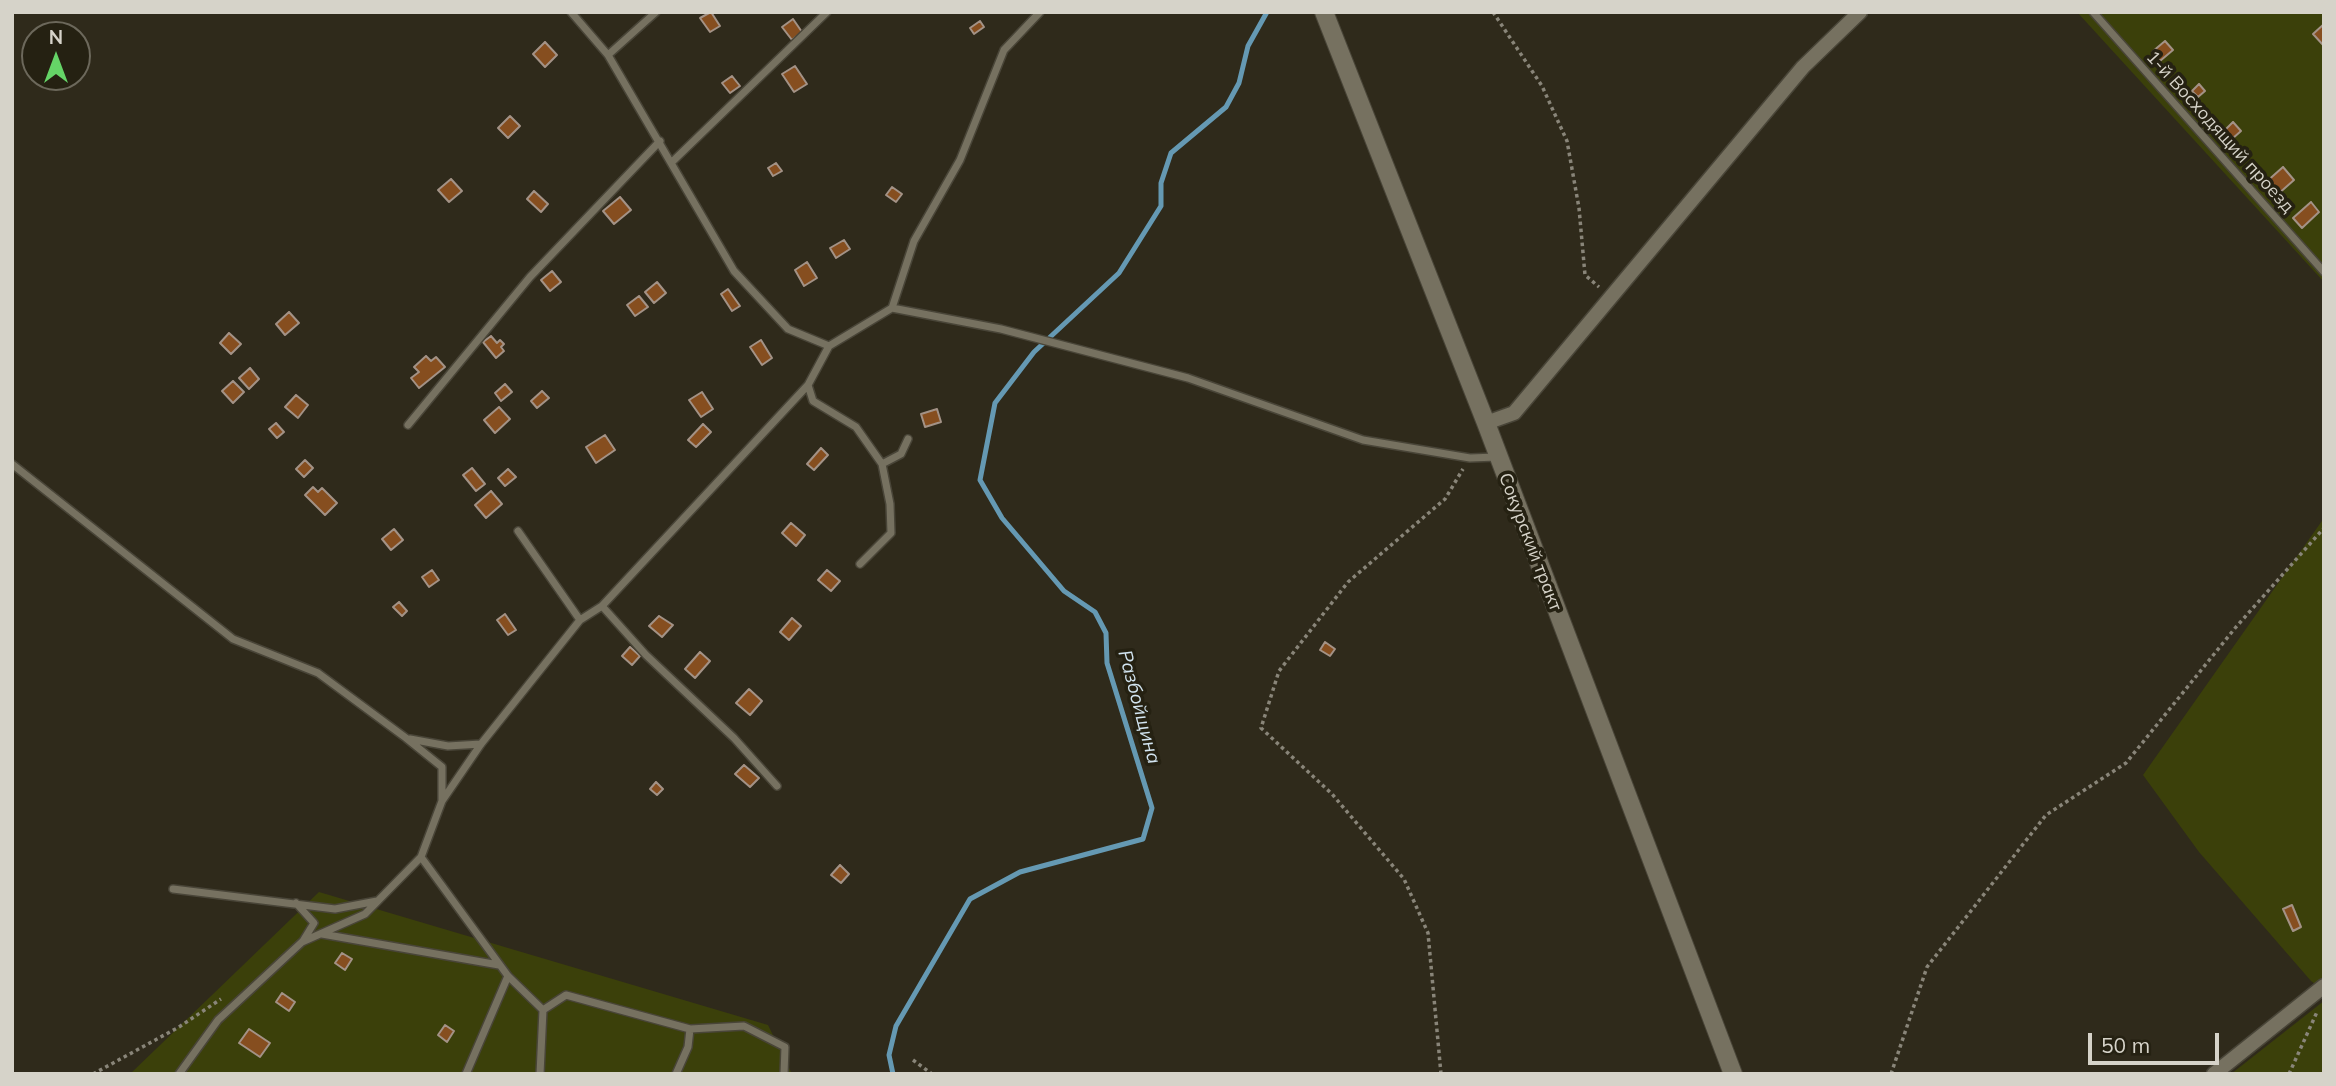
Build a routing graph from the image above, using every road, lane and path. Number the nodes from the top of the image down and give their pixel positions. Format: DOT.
graph roads {
  1 [pos="571,12"];
  2 [pos="656,12"];
  3 [pos="827,12"];
  4 [pos="1040,12"];
  5 [pos="1324,12"];
  6 [pos="1493,12"];
  7 [pos="1860,12"];
  8 [pos="2094,12"];
  9 [pos="608,55"];
  10 [pos="660,141"];
  11 [pos="672,162"];
  12 [pos="2324,272"];
  13 [pos="1612,298"];
  14 [pos="892,308"];
  15 [pos="829,346"];
  16 [pos="808,385"];
  17 [pos="1486,423"];
  18 [pos="408,425"];
  19 [pos="908,439"];
  20 [pos="1498,457"];
  21 [pos="1470,458"];
  22 [pos="12,464"];
  23 [pos="882,464"];
  24 [pos="2324,528"];
  25 [pos="517,531"];
  26 [pos="860,564"];
  27 [pos="602,606"];
  28 [pos="580,620"];
  29 [pos="406,738"];
  30 [pos="481,744"];
  31 [pos="777,786"];
  32 [pos="442,801"];
  33 [pos="421,857"];
  34 [pos="173,889"];
  35 [pos="378,901"];
  36 [pos="296,902"];
  37 [pos="322,933"];
  38 [pos="302,942"];
  39 [pos="499,965"];
  40 [pos="508,976"];
  41 [pos="2323,987"];
  42 [pos="222,998"];
  43 [pos="543,1010"];
  44 [pos="690,1029"];
  45 [pos="913,1060"];
  46 [pos="93,1074"];
  47 [pos="179,1074"];
  48 [pos="466,1074"];
  49 [pos="540,1074"];
  50 [pos="676,1074"];
  51 [pos="783,1074"];
  52 [pos="932,1074"];
  53 [pos="1441,1074"];
  54 [pos="1733,1074"];
  55 [pos="1891,1074"];
  56 [pos="2214,1074"];
  57 [pos="2289,1074"];
  1 -- 9 [label="lane"];
  2 -- 9 [label="lane"];
  3 -- 11 [label="lane"];
  4 -- 14 [label="lane"];
  5 -- 17 [label="street, Сокурский тракт"];
  6 -- 13 [label="path"];
  7 -- 13 [label="street"];
  8 -- 12 [label="lane, 1-й Восходящий проезд"];
  9 -- 10 [label="lane"];
  10 -- 11 [label="lane"];
  10 -- 18 [label="lane"];
  11 -- 15 [label="lane"];
  13 -- 17 [label="street"];
  14 -- 15 [label="lane"];
  14 -- 21 [label="lane"];
  15 -- 16 [label="lane"];
  16 -- 23 [label="lane"];
  16 -- 27 [label="lane"];
  17 -- 20 [label="street, Сокурский тракт"];
  19 -- 23 [label="lane"];
  20 -- 21 [label="lane"];
  20 -- 54 [label="street, Сокурский тракт"];
  21 -- 53 [label="path"];
  22 -- 29 [label="lane"];
  23 -- 26 [label="lane"];
  24 -- 55 [label="path"];
  25 -- 28 [label="lane"];
  27 -- 28 [label="lane"];
  27 -- 31 [label="lane"];
  28 -- 30 [label="lane"];
  29 -- 30 [label="lane"];
  29 -- 32 [label="lane"];
  30 -- 32 [label="lane"];
  32 -- 33 [label="lane"];
  33 -- 35 [label="lane"];
  33 -- 39 [label="lane"];
  34 -- 36 [label="lane"];
  35 -- 36 [label="lane"];
  35 -- 37 [label="lane"];
  36 -- 38 [label="lane"];
  37 -- 38 [label="lane"];
  37 -- 39 [label="lane"];
  38 -- 47 [label="lane"];
  39 -- 40 [label="lane"];
  40 -- 43 [label="lane"];
  40 -- 48 [label="lane"];
  41 -- 56 [label="street"];
  41 -- 57 [label="path"];
  42 -- 46 [label="path"];
  43 -- 44 [label="lane"];
  43 -- 49 [label="lane"];
  44 -- 50 [label="lane"];
  44 -- 51 [label="lane"];
  45 -- 52 [label="path"];
}
